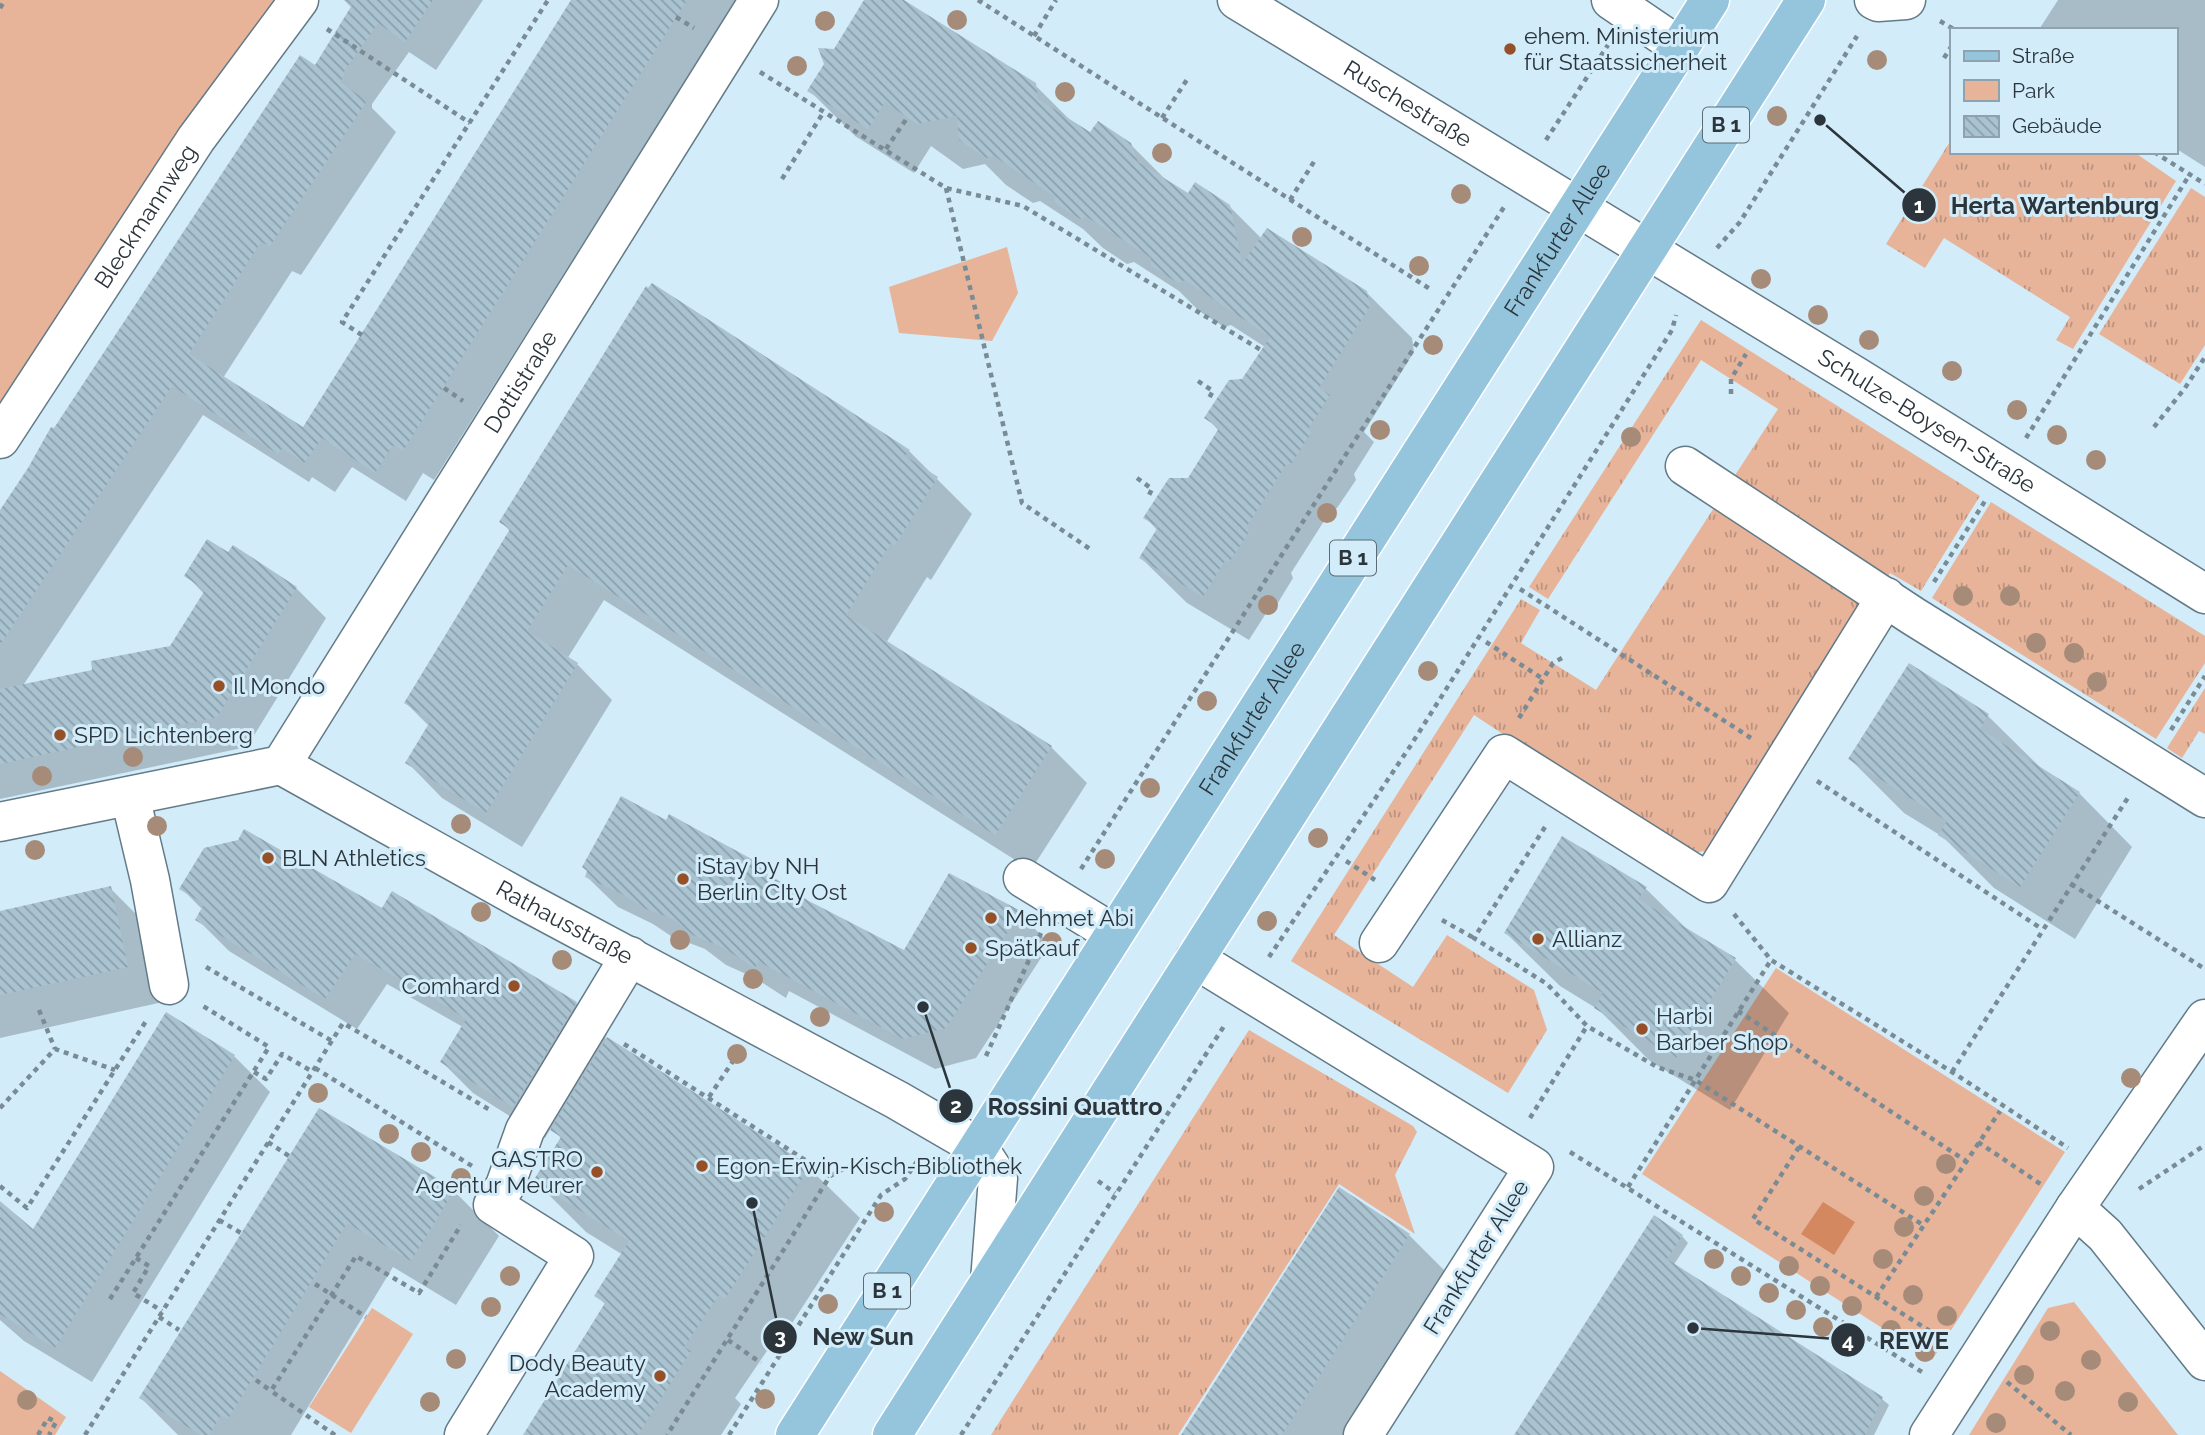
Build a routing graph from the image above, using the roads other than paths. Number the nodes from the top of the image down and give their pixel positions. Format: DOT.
graph roads {
  1 [pos="299,0"];
  2 [pos="760,0"];
  3 [pos="1237,0"];
  4 [pos="1710,0"];
  5 [pos="1806,0"];
  6 [pos="1620,6"];
  7 [pos="1680,47"];
  8 [pos="1577,208"];
  9 [pos="1647,249"];
  10 [pos="0,439"];
  11 [pos="1685,466"];
  12 [pos="2205,594"];
  13 [pos="1900,606"];
  14 [pos="281,765"];
  15 [pos="130,796"];
  16 [pos="2205,798"];
  17 [pos="0,822"];
  18 [pos="1023,878"];
  19 [pos="1114,934"];
  20 [pos="1379,943"];
  21 [pos="630,956"];
  22 [pos="1195,959"];
  23 [pos="169,985"];
  24 [pos="2205,1019"];
  25 [pos="978,1147"];
  26 [pos="2062,1199"];
  27 [pos="990,1281"];
  28 [pos="2205,1361"];
  29 [pos="464,1435"];
  30 [pos="795,1435"];
  31 [pos="892,1435"];
  32 [pos="1363,1435"];
  33 [pos="1929,1435"];
  1 -- 10 [label="street, Bleckmannweg"];
  2 -- 14 [label="street, Dottistraße"];
  3 -- 8 [label="street, Ruschestraße"];
  4 -- 7 [label="main road, Frankfurter Allee / B 1"];
  5 -- 9 [label="main road, B 1"];
  6 -- 7 [label="street"];
  7 -- 8 [label="main road, Frankfurter Allee / B 1"];
  8 -- 9 [label="street, Ruschestraße"];
  8 -- 19 [label="main road, Frankfurter Allee / B 1"];
  9 -- 12 [label="street, Schulze-Boysen-Straße"];
  9 -- 22 [label="main road, B 1"];
  11 -- 13 [label="street"];
  13 -- 16 [label="street"];
  13 -- 20 [label="street"];
  14 -- 15 [label="street"];
  14 -- 21 [label="street, Rathausstraße"];
  15 -- 17 [label="street"];
  15 -- 23 [label="street"];
  18 -- 19 [label="street"];
  19 -- 25 [label="main road, Frankfurter Allee / B 1"];
  21 -- 25 [label="street, Rathausstraße"];
  21 -- 29 [label="street"];
  22 -- 27 [label="main road, B 1"];
  22 -- 32 [label="street, Frankfurter Allee"];
  24 -- 26 [label="street"];
  25 -- 27 [label="street, Rathausstraße"];
  25 -- 30 [label="main road, Frankfurter Allee / B 1"];
  26 -- 28 [label="street"];
  26 -- 33 [label="street"];
  27 -- 31 [label="main road, B 1"];
}
